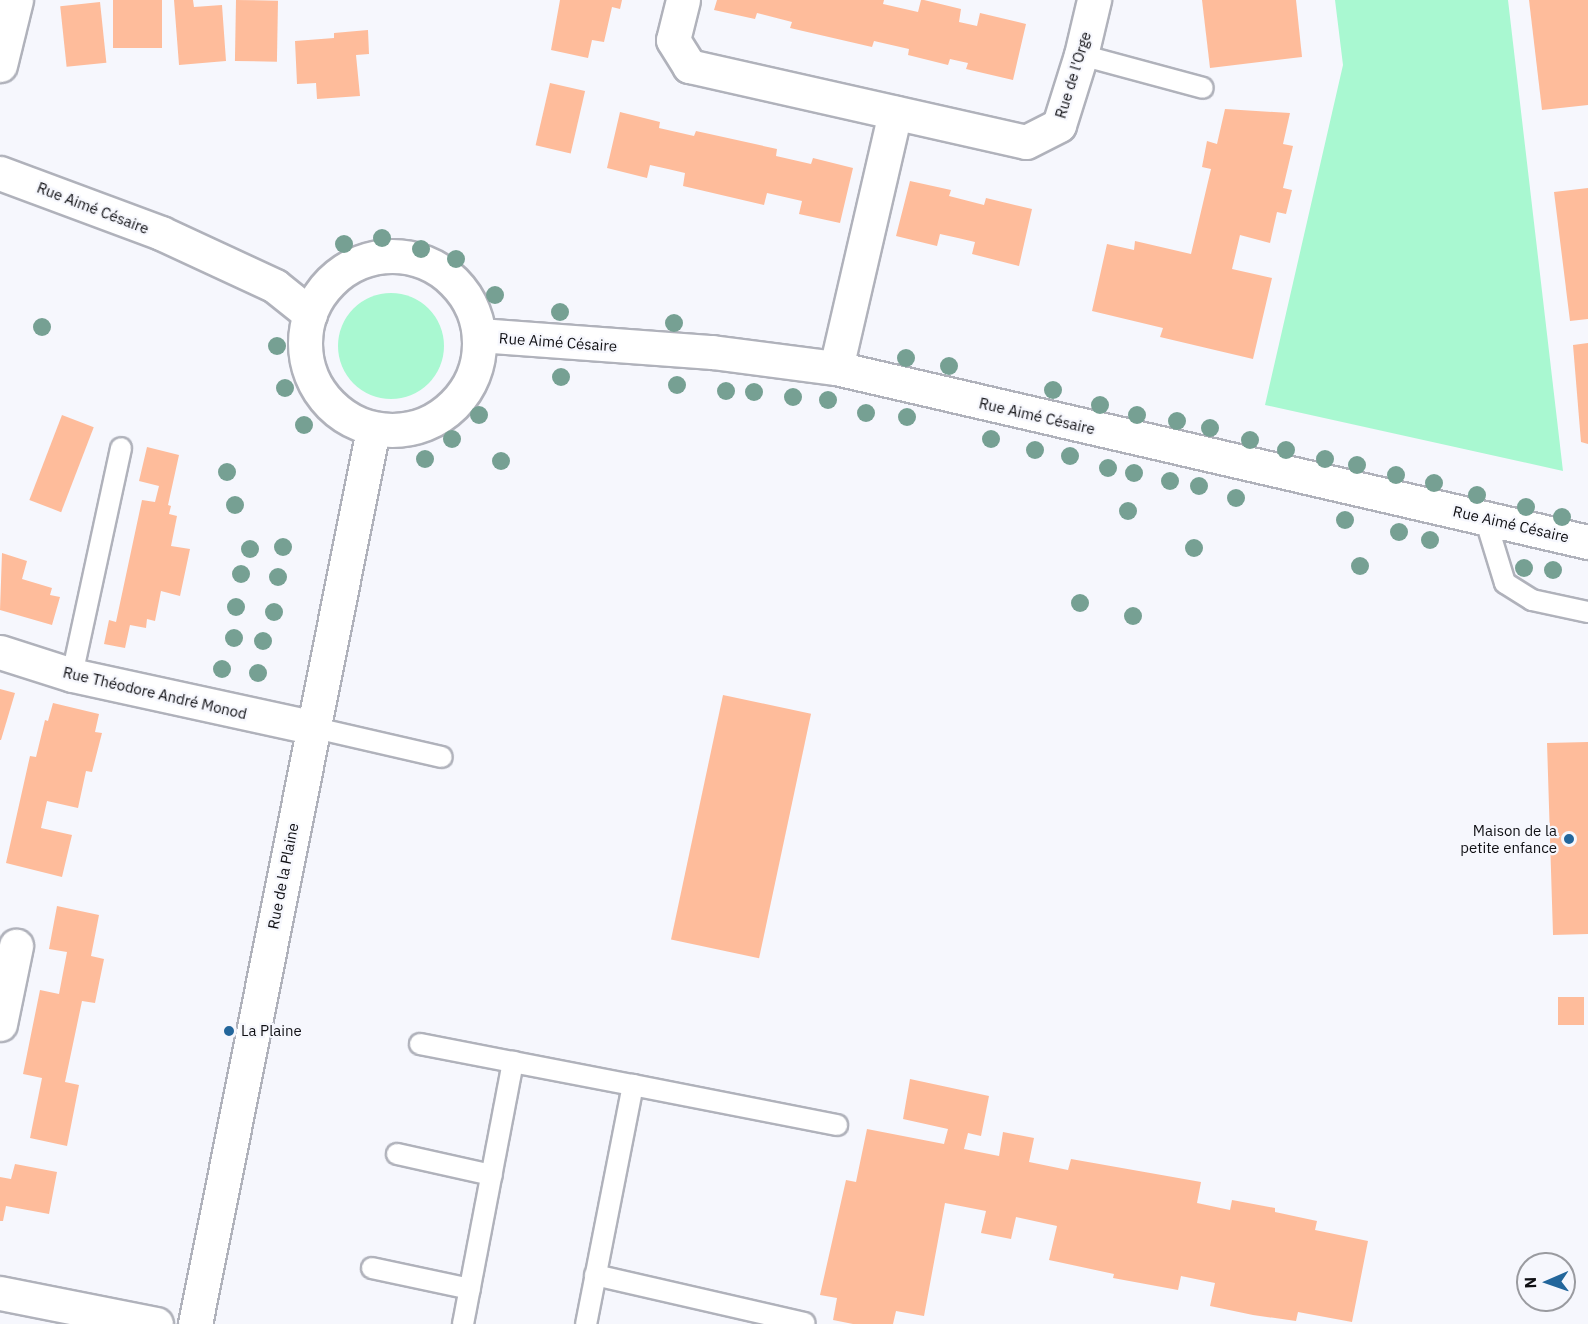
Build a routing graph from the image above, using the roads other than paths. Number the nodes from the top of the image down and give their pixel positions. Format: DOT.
graph roads {
  1 [pos="16,0"];
  2 [pos="683,0"];
  3 [pos="1094,0"];
  4 [pos="1081,55"];
  5 [pos="0,65"];
  6 [pos="1203,88"];
  7 [pos="895,113"];
  8 [pos="0,172"];
  9 [pos="310,314"];
  10 [pos="479,335"];
  11 [pos="837,369"];
  12 [pos="373,429"];
  13 [pos="121,448"];
  14 [pos="1485,518"];
  15 [pos="1588,542"];
  16 [pos="1588,612"];
  17 [pos="0,652"];
  18 [pos="72,675"];
  19 [pos="311,727"];
  20 [pos="442,757"];
  21 [pos="16,946"];
  22 [pos="0,1024"];
  23 [pos="420,1044"];
  24 [pos="513,1062"];
  25 [pos="633,1085"];
  26 [pos="837,1125"];
  27 [pos="398,1154"];
  28 [pos="492,1175"];
  29 [pos="372,1268"];
  30 [pos="595,1275"];
  31 [pos="470,1288"];
  32 [pos="0,1293"];
  33 [pos="805,1323"];
  34 [pos="156,1324"];
  35 [pos="195,1324"];
  36 [pos="463,1324"];
  37 [pos="586,1324"];
  1 -- 5 [label="street"];
  2 -- 7 [label="street, Rue de l'Orge"];
  3 -- 4 [label="street, Rue de l'Orge"];
  4 -- 6 [label="lane"];
  4 -- 7 [label="street, Rue de l'Orge"];
  7 -- 11 [label="street"];
  8 -- 9 [label="street, Rue Aimé Césaire"];
  9 -- 10 [label="street"];
  9 -- 12 [label="street"];
  10 -- 11 [label="street, Rue Aimé Césaire"];
  10 -- 12 [label="street"];
  11 -- 14 [label="street, Rue Aimé Césaire"];
  12 -- 19 [label="street, Rue de la Plaine"];
  13 -- 18 [label="lane"];
  14 -- 15 [label="street, Rue Aimé Césaire"];
  14 -- 16 [label="lane"];
  17 -- 18 [label="street, Rue Théodore André Monod"];
  18 -- 19 [label="street, Rue Théodore André Monod"];
  19 -- 20 [label="lane"];
  19 -- 35 [label="street, Rue de la Plaine"];
  21 -- 22 [label="street"];
  23 -- 24 [label="lane"];
  24 -- 25 [label="lane"];
  24 -- 28 [label="lane"];
  25 -- 26 [label="lane"];
  25 -- 30 [label="lane"];
  27 -- 28 [label="lane"];
  28 -- 31 [label="lane"];
  29 -- 31 [label="lane"];
  30 -- 33 [label="lane"];
  30 -- 37 [label="lane"];
  31 -- 36 [label="lane"];
  32 -- 34 [label="street"];
}
